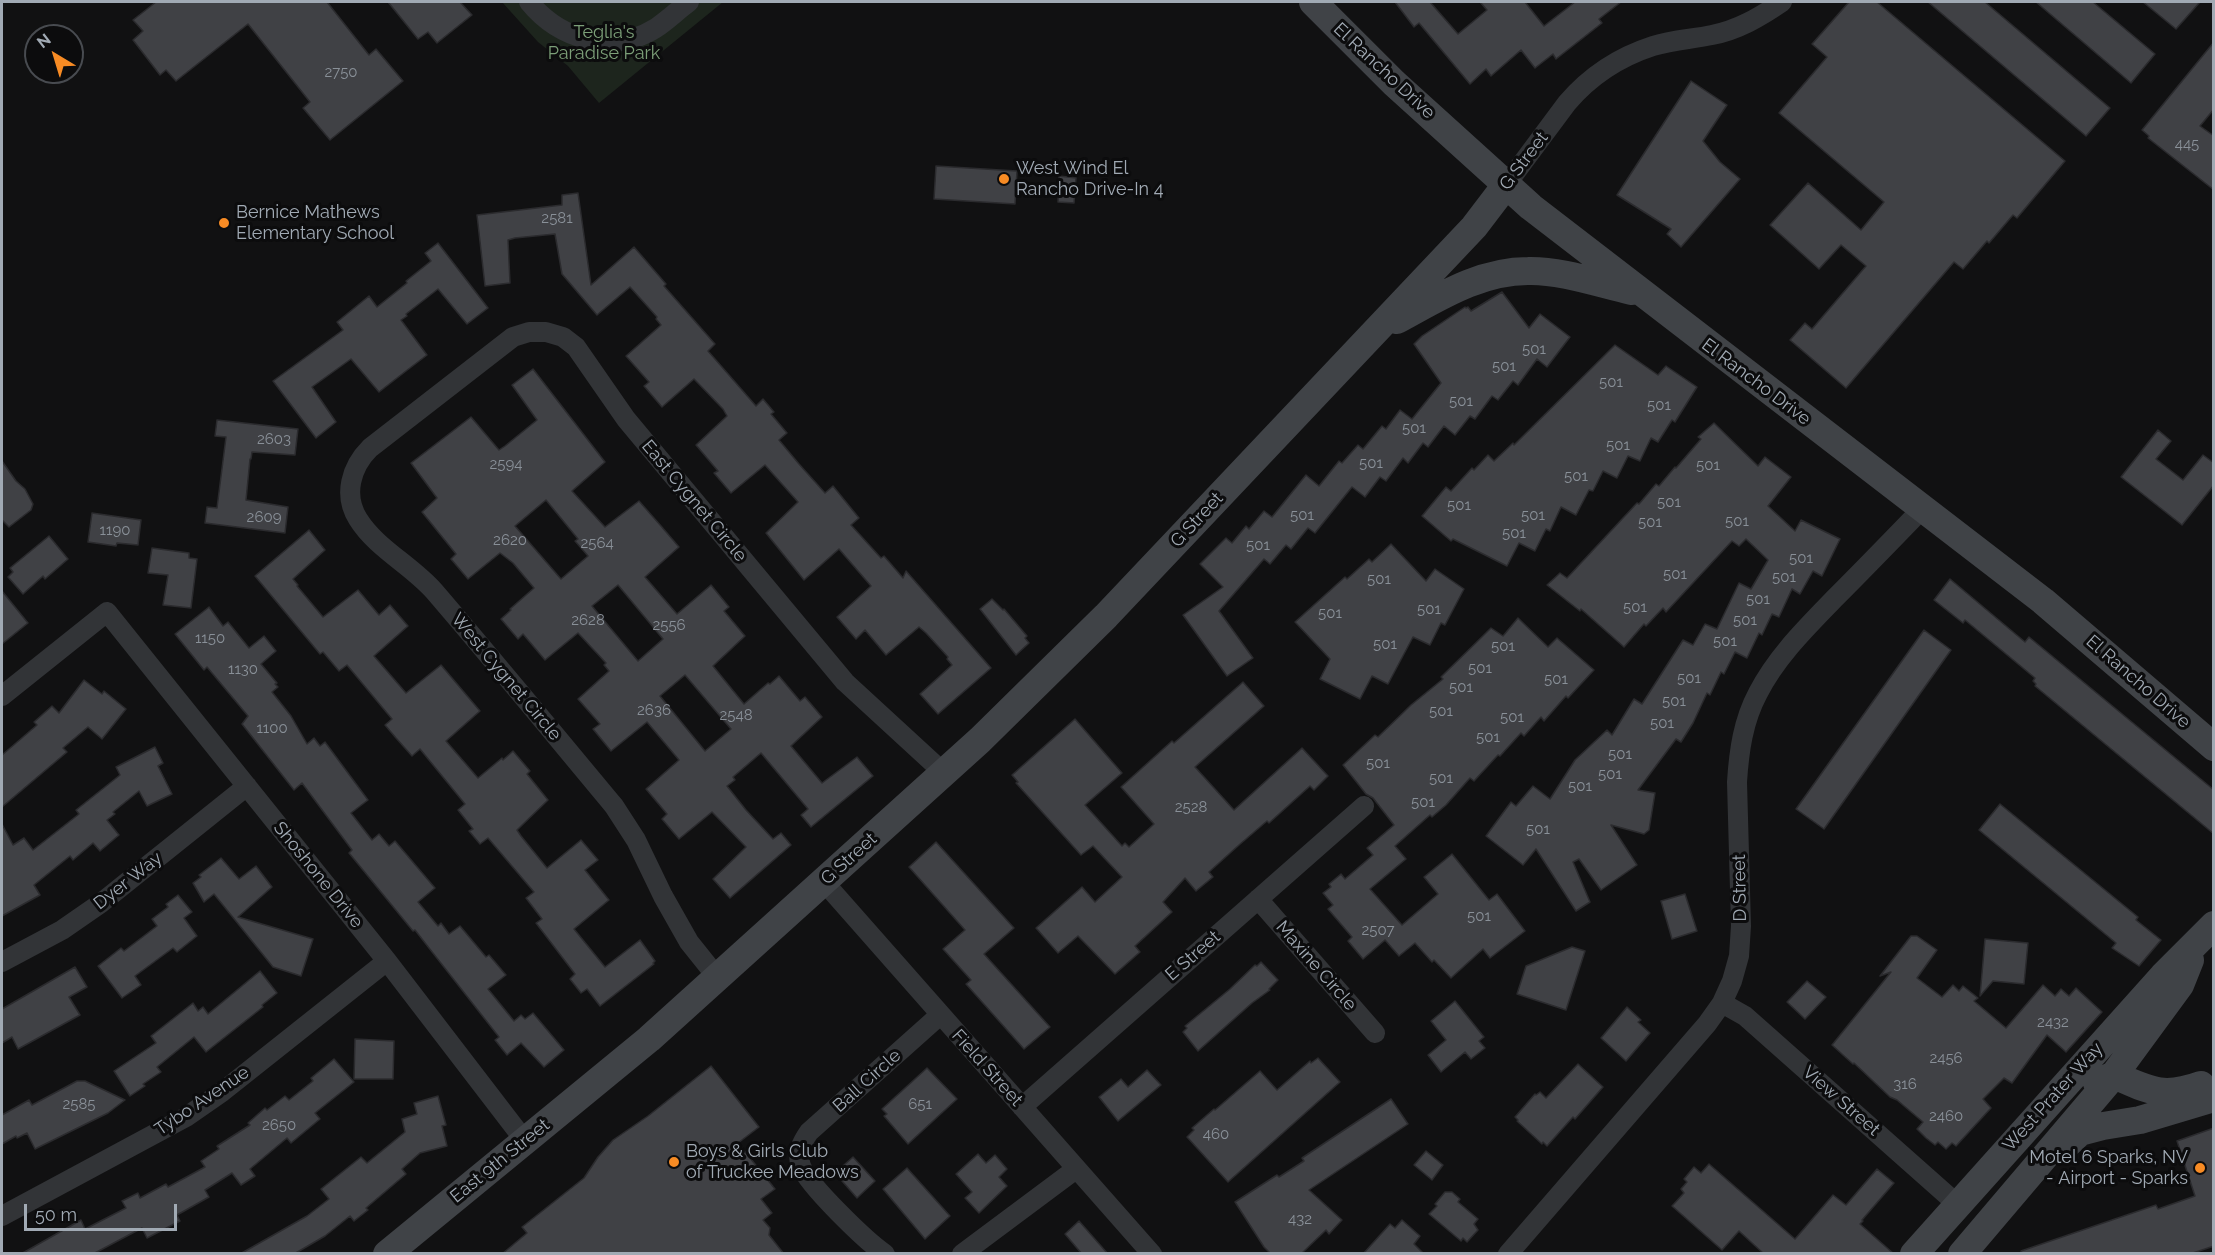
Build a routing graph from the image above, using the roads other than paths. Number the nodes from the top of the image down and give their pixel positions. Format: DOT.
graph roads {
  1 [pos="529,2"];
  2 [pos="689,2"];
  3 [pos="1312,2"];
  4 [pos="1782,2"];
  5 [pos="1506,185"];
  6 [pos="1640,292"];
  7 [pos="1374,332"];
  8 [pos="428,403"];
  9 [pos="1923,508"];
  10 [pos="2,696"];
  11 [pos="2214,747"];
  12 [pos="944,773"];
  13 [pos="247,786"];
  14 [pos="1364,806"];
  15 [pos="824,882"];
  16 [pos="1258,899"];
  17 [pos="2205,935"];
  18 [pos="387,961"];
  19 [pos="2,962"];
  20 [pos="717,977"];
  21 [pos="1722,1003"];
  22 [pos="940,1015"];
  23 [pos="1375,1033"];
  24 [pos="614,1068"];
  25 [pos="2114,1075"];
  26 [pos="2214,1081"];
  27 [pos="2214,1098"];
  28 [pos="1022,1107"];
  29 [pos="2044,1108"];
  30 [pos="525,1141"];
  31 [pos="1076,1169"];
  32 [pos="1957,1204"];
  33 [pos="1994,1214"];
  34 [pos="2,1216"];
  35 [pos="387,1254"];
  36 [pos="885,1254"];
  37 [pos="962,1254"];
  38 [pos="1152,1254"];
  39 [pos="1508,1254"];
  40 [pos="1914,1254"];
  41 [pos="1962,1254"];
  1 -- 2 [label="street"];
  3 -- 5 [label="main road, El Rancho Drive"];
  4 -- 5 [label="street, G Street"];
  5 -- 6 [label="main road, El Rancho Drive"];
  5 -- 7 [label="main road, G Street"];
  6 -- 7 [label="main road"];
  6 -- 9 [label="main road, El Rancho Drive"];
  7 -- 12 [label="main road, G Street"];
  8 -- 12 [label="street, East Cygnet Circle"];
  8 -- 20 [label="street, West Cygnet Circle"];
  9 -- 11 [label="main road, El Rancho Drive"];
  9 -- 21 [label="street, D Street"];
  10 -- 13 [label="street, Shoshone Drive"];
  12 -- 15 [label="main road, G Street"];
  13 -- 18 [label="street, Shoshone Drive"];
  13 -- 19 [label="street, Dyer Way"];
  14 -- 16 [label="street, E Street"];
  15 -- 20 [label="main road, G Street"];
  15 -- 22 [label="street, Field Street"];
  16 -- 23 [label="street, Maxine Circle"];
  16 -- 28 [label="street, E Street"];
  17 -- 25 [label="main road, West Prater Way"];
  17 -- 29 [label="main road, West Prater Way"];
  18 -- 30 [label="street, Shoshone Drive"];
  18 -- 34 [label="street, Tybo Avenue"];
  20 -- 24 [label="main road, G Street"];
  21 -- 32 [label="street, View Street"];
  21 -- 39 [label="street, D Street"];
  22 -- 28 [label="street, Field Street"];
  22 -- 36 [label="street, Ball Circle"];
  24 -- 30 [label="main road, East 9th Street"];
  25 -- 26 [label="main road"];
  25 -- 29 [label="main road"];
  25 -- 33 [label="main road, West Prater Way"];
  27 -- 33 [label="main road"];
  28 -- 31 [label="street, Field Street"];
  29 -- 32 [label="main road, West Prater Way"];
  30 -- 35 [label="main road, East 9th Street"];
  31 -- 37 [label="street"];
  31 -- 38 [label="street, Field Street"];
  32 -- 40 [label="main road, West Prater Way"];
  33 -- 41 [label="main road, West Prater Way"];
}
